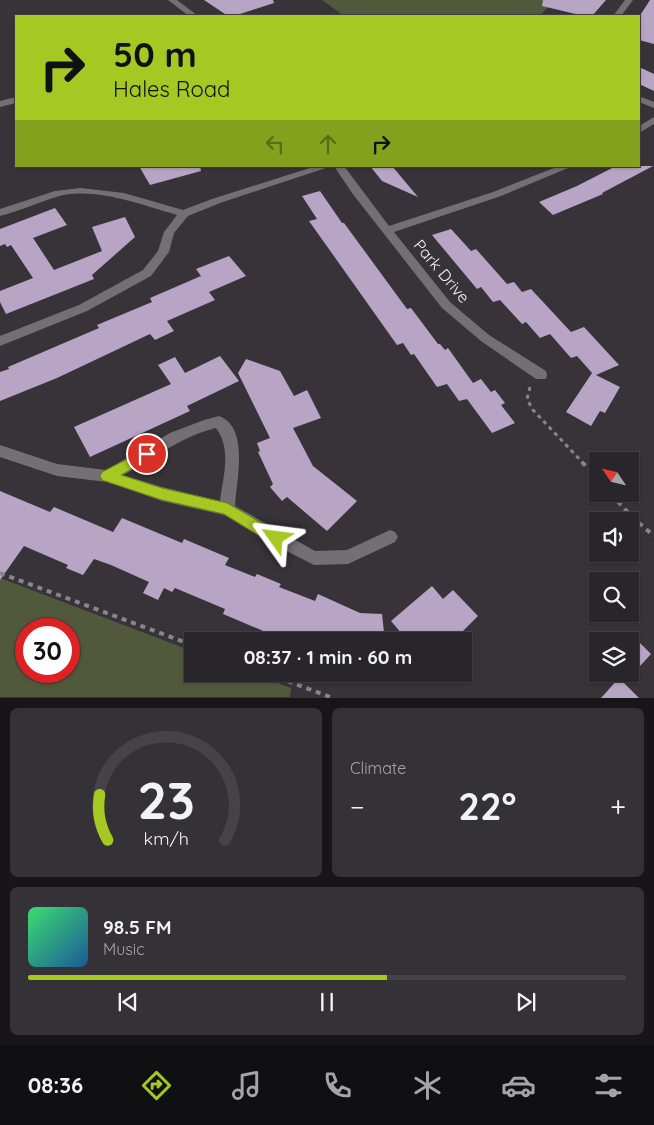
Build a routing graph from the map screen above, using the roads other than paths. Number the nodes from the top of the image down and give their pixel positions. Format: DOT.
graph roads {
  1 [pos="172,0"];
  2 [pos="629,0"];
  3 [pos="193,15"];
  4 [pos="618,15"];
  5 [pos="640,99"];
  6 [pos="15,100"];
  7 [pos="0,104"];
  8 [pos="654,105"];
  9 [pos="654,120"];
  10 [pos="640,129"];
  11 [pos="324,167"];
  12 [pos="340,167"];
  13 [pos="565,167"];
  14 [pos="0,213"];
  15 [pos="184,214"];
  16 [pos="388,230"];
  17 [pos="0,341"];
  18 [pos="541,375"];
  19 [pos="0,451"];
  20 [pos="106,476"];
  21 [pos="227,509"];
  22 [pos="390,537"];
  1 -- 3 [label="street"];
  2 -- 4 [label="street"];
  5 -- 8 [label="street"];
  6 -- 7 [label="street"];
  9 -- 10 [label="street"];
  11 -- 15 [label="street"];
  12 -- 16 [label="street, Park Drive"];
  13 -- 16 [label="street"];
  14 -- 15 [label="street"];
  15 -- 17 [label="street"];
  16 -- 18 [label="street, Park Drive"];
  19 -- 20 [label="street"];
  20 -- 21 [label="street"];
  20 -- 21 [label="street"];
  21 -- 22 [label="street"];
}
